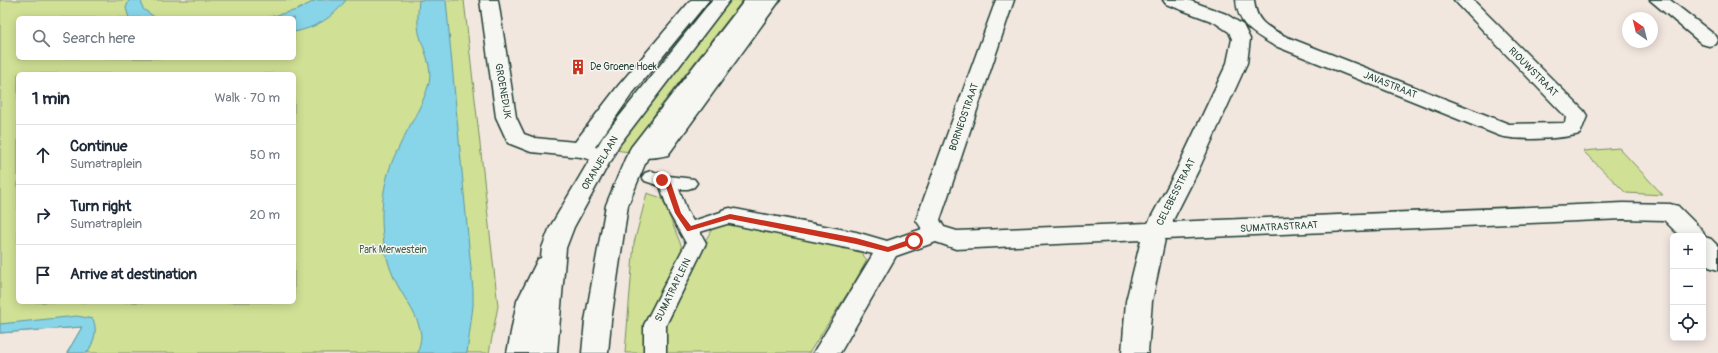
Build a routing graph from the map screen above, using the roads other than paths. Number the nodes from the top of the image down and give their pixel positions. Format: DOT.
graph roads {
  1 [pos="489,0"];
  2 [pos="700,0"];
  3 [pos="721,0"];
  4 [pos="754,0"];
  5 [pos="771,0"];
  6 [pos="1005,0"];
  7 [pos="1172,0"];
  8 [pos="1463,0"];
  9 [pos="1659,0"];
  10 [pos="1245,6"];
  11 [pos="1709,40"];
  12 [pos="1548,131"];
  13 [pos="580,150"];
  14 [pos="640,151"];
  15 [pos="603,156"];
  16 [pos="688,183"];
  17 [pos="730,216"];
  18 [pos="689,229"];
  19 [pos="1155,232"];
  20 [pos="936,233"];
  21 [pos="1691,233"];
  22 [pos="554,248"];
  23 [pos="1706,248"];
  24 [pos="888,250"];
  25 [pos="1718,261"];
  26 [pos="520,353"];
  27 [pos="544,353"];
  28 [pos="595,353"];
  29 [pos="655,353"];
  30 [pos="826,353"];
  31 [pos="1135,353"];
  1 -- 13 [label="street, GROENEDIJK"];
  2 -- 13 [label="street, ORANJELAAN"];
  3 -- 15 [label="street, ORANJELAAN"];
  4 -- 14 [label="street"];
  5 -- 14 [label="street"];
  6 -- 20 [label="street, BORNEOSTRAAT"];
  7 -- 19 [label="street, CELEBESSTRAAT"];
  8 -- 12 [label="street, RIOUWSTRAAT"];
  9 -- 11 [label="street"];
  10 -- 12 [label="street, JAVASTRAAT"];
  13 -- 15 [label="street, GROENEDIJK"];
  14 -- 28 [label="street"];
  15 -- 22 [label="street, ORANJELAAN"];
  16 -- 18 [label="street, SUMATRAPLEIN"];
  17 -- 18 [label="street"];
  17 -- 24 [label="street"];
  18 -- 29 [label="street, SUMATRAPLEIN"];
  19 -- 20 [label="street, SUMATRASTRAAT"];
  19 -- 21 [label="street, SUMATRASTRAAT"];
  19 -- 31 [label="street, CELEBESSTRAAT"];
  20 -- 24 [label="street"];
  22 -- 26 [label="street"];
  22 -- 27 [label="street, ORANJELAAN"];
  23 -- 25 [label="street"];
  24 -- 30 [label="street"];
}
